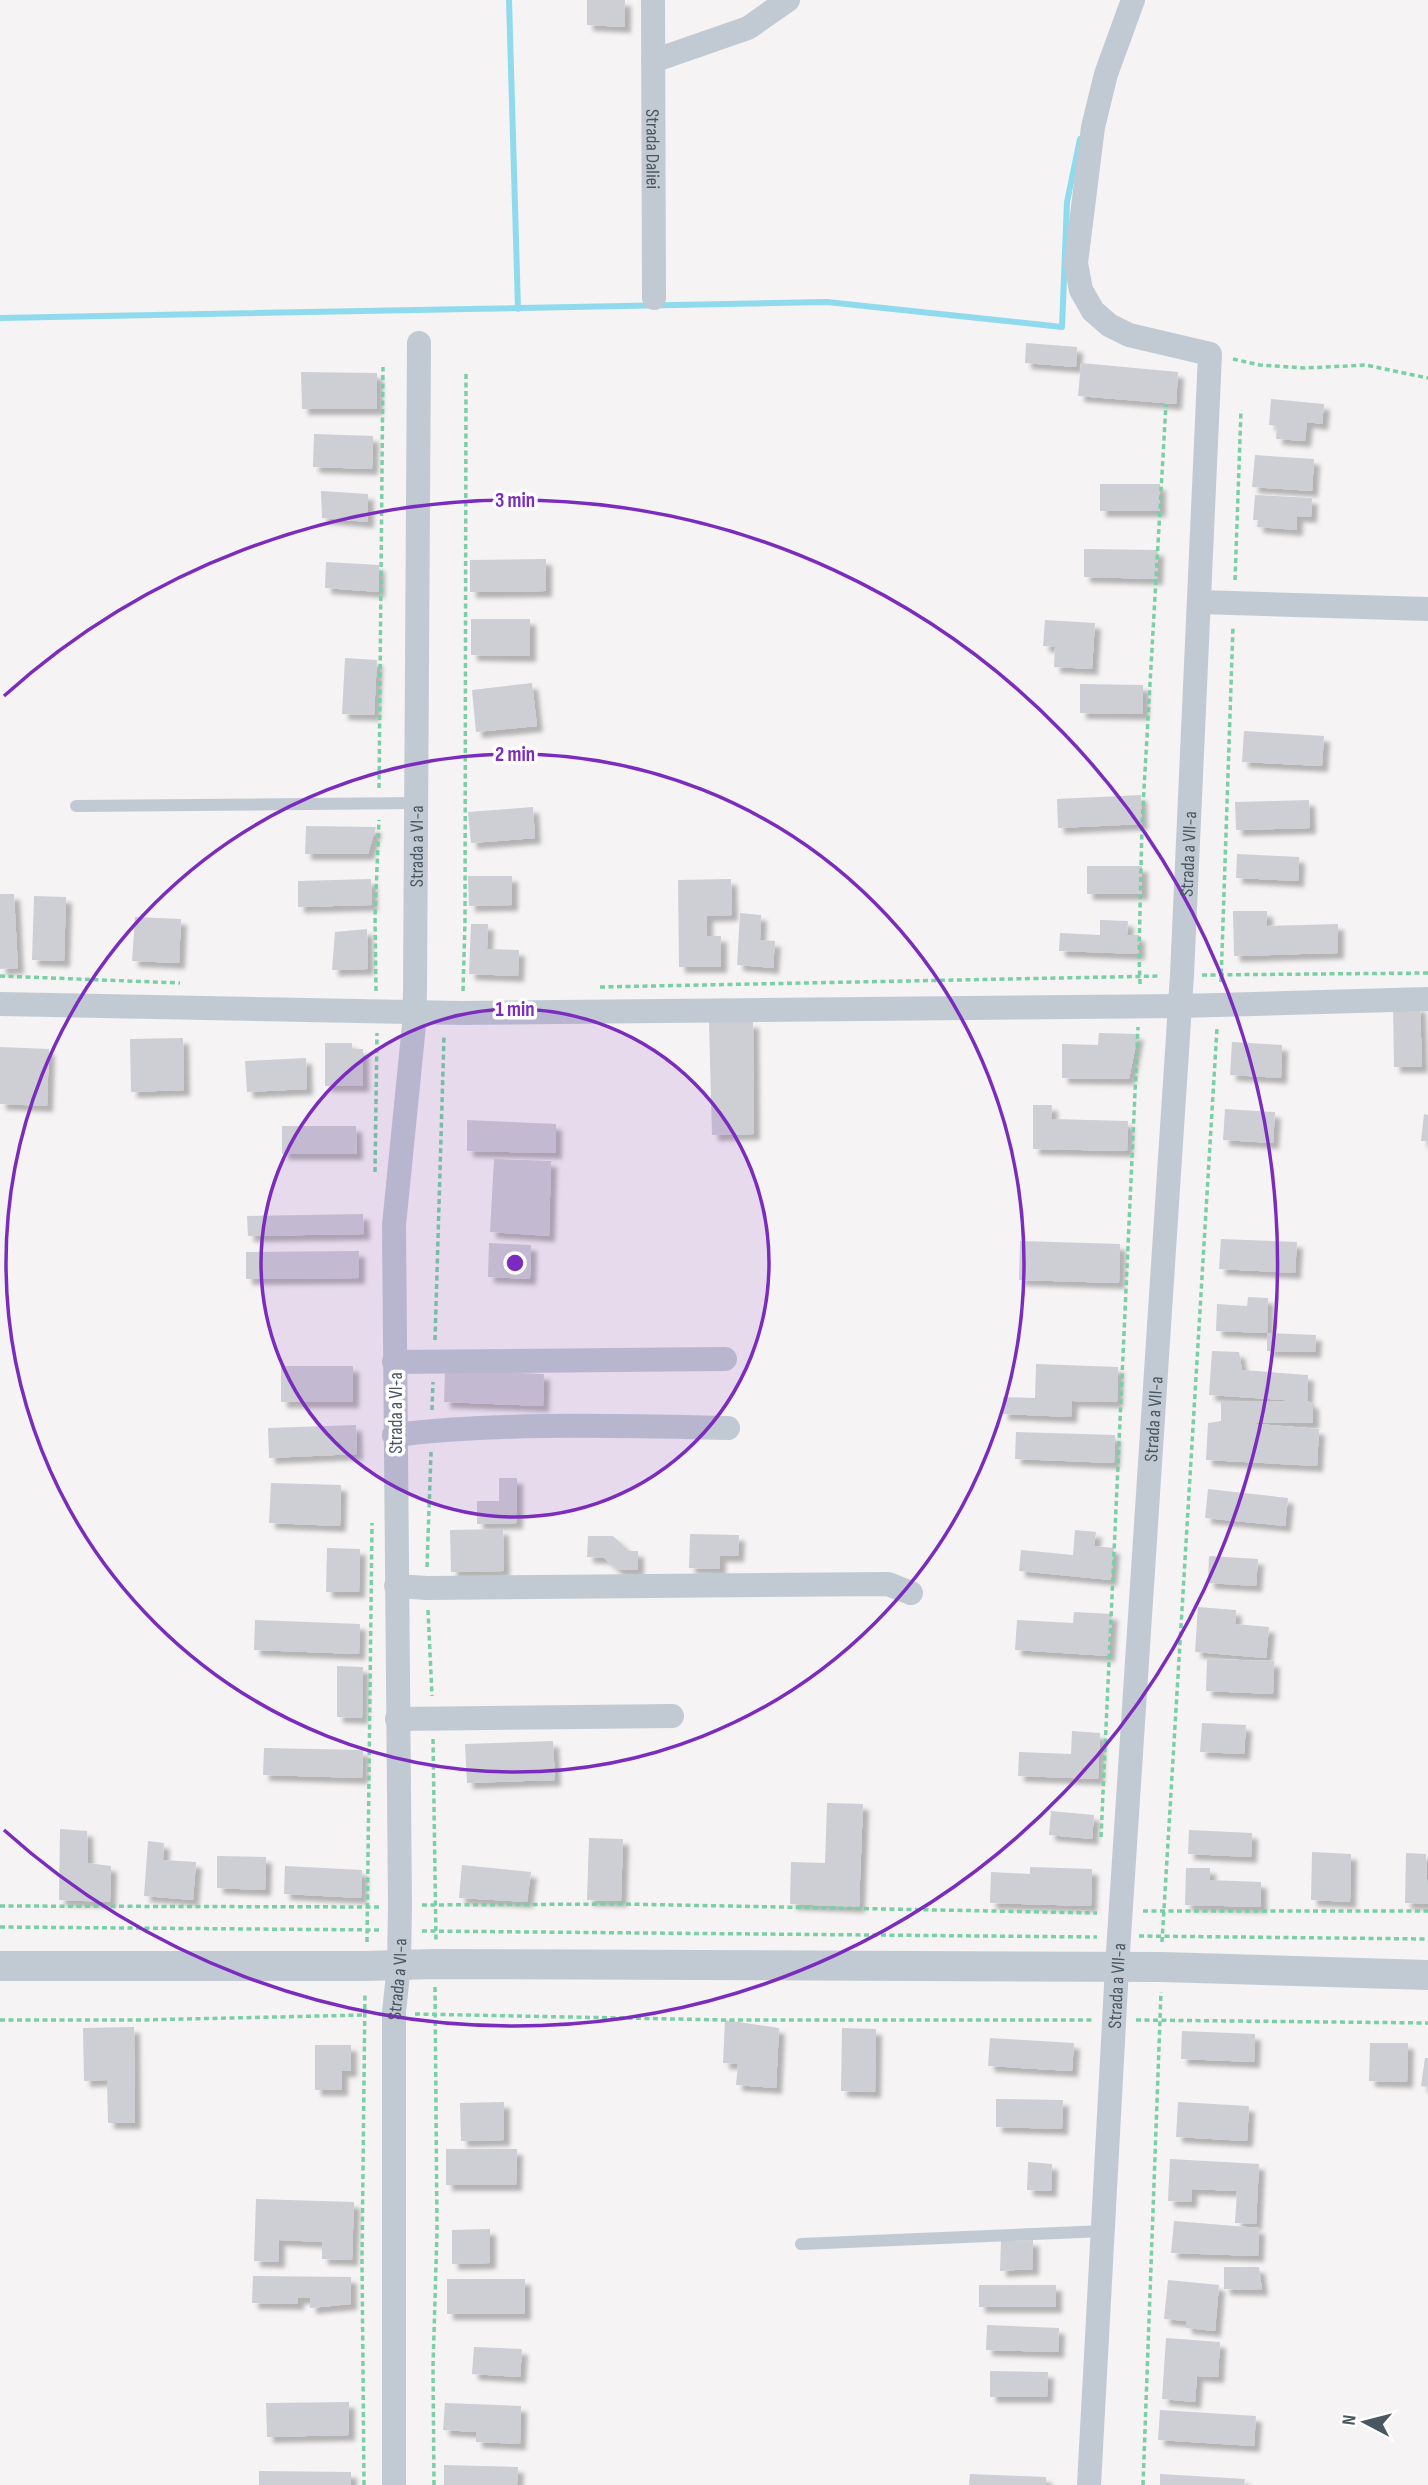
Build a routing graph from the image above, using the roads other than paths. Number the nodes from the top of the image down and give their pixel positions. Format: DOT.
graph roads {
  1 [pos="653,0"];
  2 [pos="788,0"];
  3 [pos="1133,0"];
  4 [pos="653,61"];
  5 [pos="654,298"];
  6 [pos="419,342"];
  7 [pos="1200,602"];
  8 [pos="1428,608"];
  9 [pos="416,803"];
  10 [pos="75,806"];
  11 [pos="1428,999"];
  12 [pos="414,1001"];
  13 [pos="0,1004"];
  14 [pos="1180,1006"];
  15 [pos="725,1359"];
  16 [pos="394,1362"];
  17 [pos="728,1428"];
  18 [pos="394,1434"];
  19 [pos="396,1586"];
  20 [pos="911,1594"];
  21 [pos="672,1716"];
  22 [pos="397,1719"];
  23 [pos="399,1965"];
  24 [pos="0,1966"];
  25 [pos="1117,1967"];
  26 [pos="1428,1975"];
  27 [pos="1104,2231"];
  28 [pos="801,2244"];
  29 [pos="394,2485"];
  30 [pos="1089,2485"];
  1 -- 4 [label="street, Strada Daliei"];
  2 -- 4 [label="street"];
  3 -- 7 [label="street, Strada a VII-a"];
  4 -- 5 [label="street, Strada Daliei"];
  6 -- 9 [label="street, Strada a VI-a"];
  7 -- 8 [label="street"];
  7 -- 14 [label="street, Strada a VII-a"];
  9 -- 10 [label="lane"];
  9 -- 12 [label="street, Strada a VI-a"];
  11 -- 14 [label="street"];
  12 -- 13 [label="street"];
  12 -- 14 [label="street"];
  12 -- 16 [label="street, Strada a VI-a"];
  14 -- 25 [label="street, Strada a VII-a"];
  15 -- 16 [label="street"];
  16 -- 18 [label="street, Strada a VI-a"];
  17 -- 18 [label="street"];
  18 -- 19 [label="street, Strada a VI-a"];
  19 -- 20 [label="street"];
  19 -- 22 [label="street, Strada a VI-a"];
  21 -- 22 [label="street"];
  22 -- 23 [label="street, Strada a VI-a"];
  23 -- 24 [label="street"];
  23 -- 25 [label="street"];
  23 -- 29 [label="street, Strada a VI-a"];
  25 -- 26 [label="street"];
  25 -- 27 [label="street, Strada a VII-a"];
  27 -- 28 [label="lane"];
  27 -- 30 [label="street, Strada a VII-a"];
}
